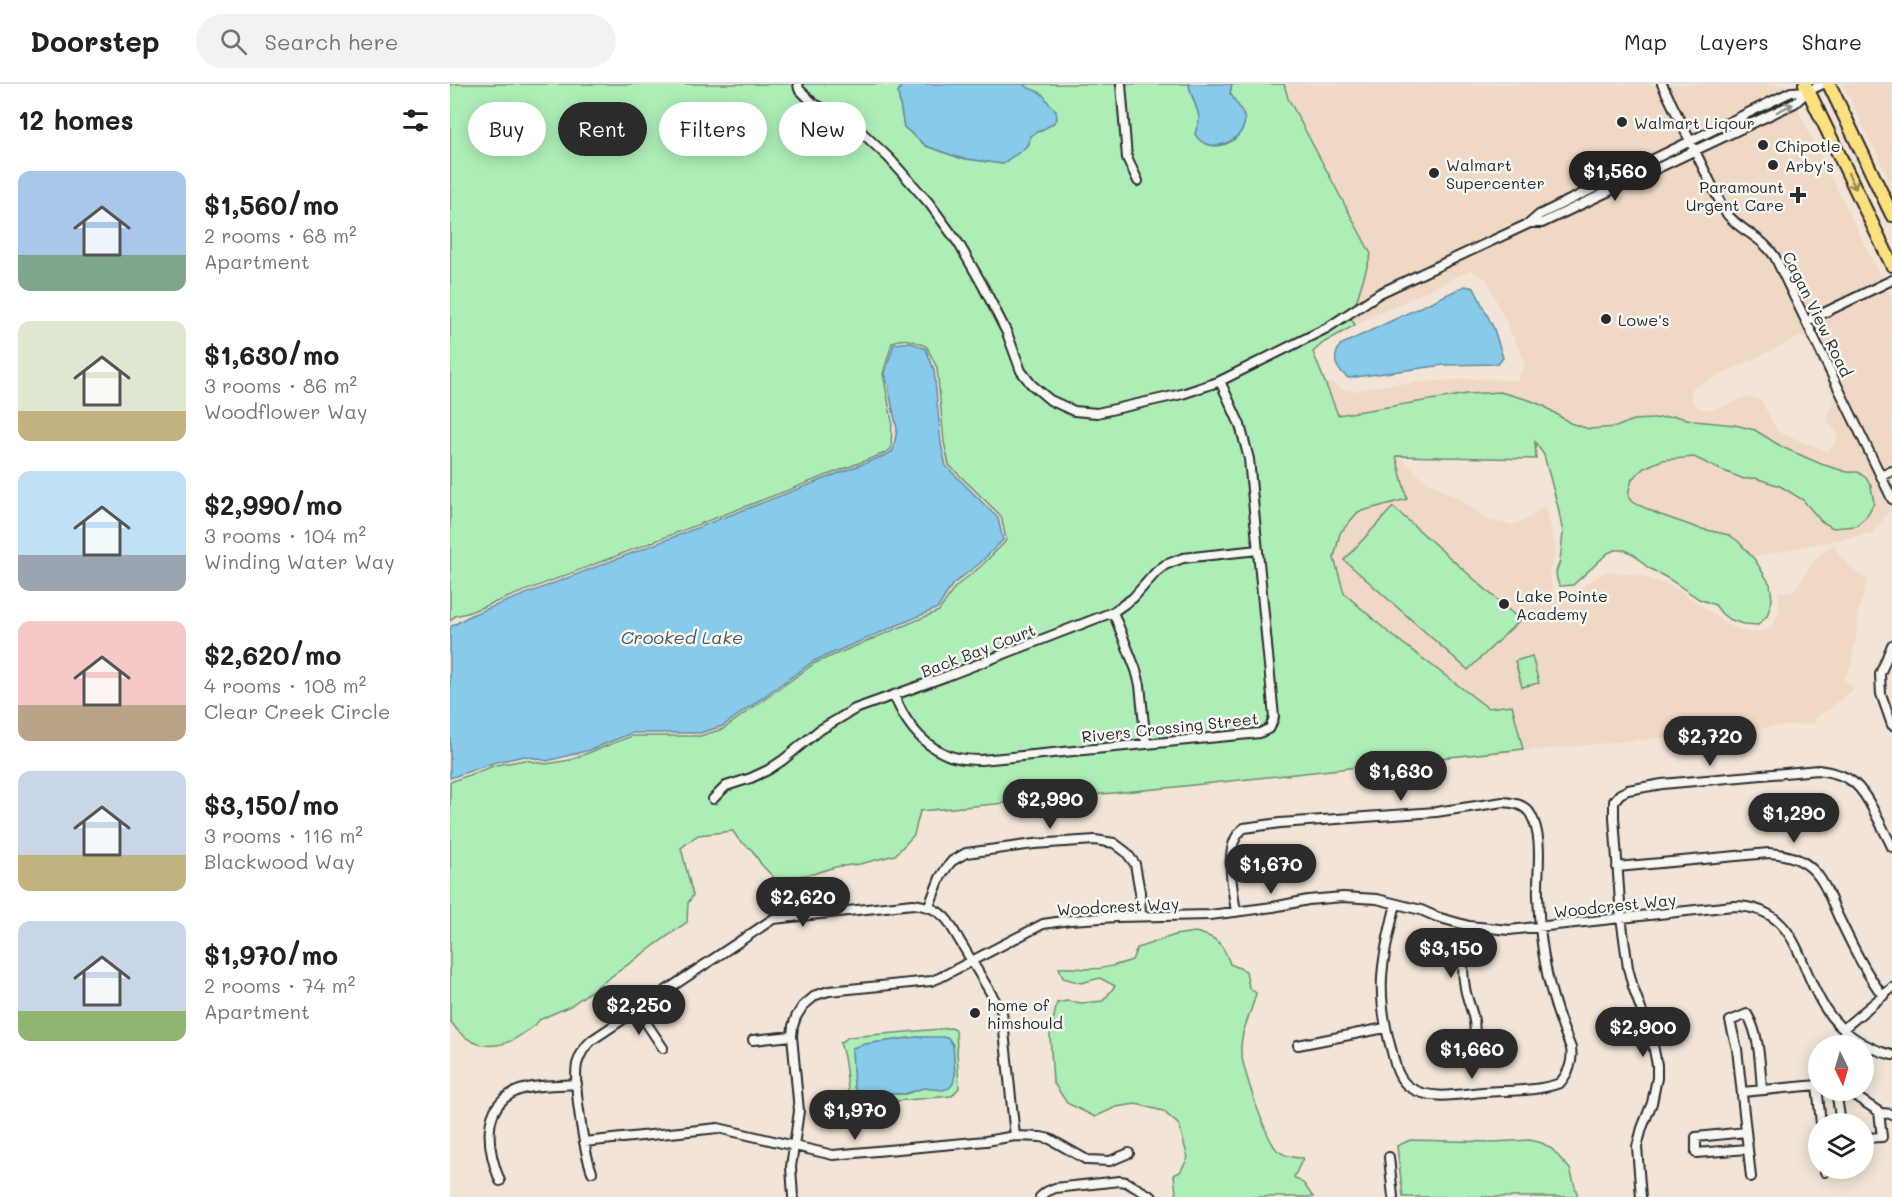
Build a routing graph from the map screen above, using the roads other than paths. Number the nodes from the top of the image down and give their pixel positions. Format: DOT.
graph roads {
  1 [pos="798,84"];
  2 [pos="1121,84"];
  3 [pos="1662,84"];
  4 [pos="1823,84"];
  5 [pos="1829,84"];
  6 [pos="1806,87"];
  7 [pos="1690,142"];
  8 [pos="1694,150"];
  9 [pos="1138,181"];
  10 [pos="1892,215"];
  11 [pos="1530,224"];
  12 [pos="1887,247"];
  13 [pos="1892,265"];
  14 [pos="1892,280"];
  15 [pos="1807,321"];
  16 [pos="1220,381"];
  17 [pos="1892,471"];
  18 [pos="1881,476"];
  19 [pos="1892,499"];
  20 [pos="1258,550"];
  21 [pos="1113,612"];
  22 [pos="1892,645"];
  23 [pos="894,695"];
  24 [pos="1892,725"];
  25 [pos="1146,744"];
  26 [pos="713,799"];
  27 [pos="1892,847"];
  28 [pos="1617,867"];
  29 [pos="1396,904"];
  30 [pos="929,906"];
  31 [pos="1236,912"];
  32 [pos="1141,916"];
  33 [pos="1621,917"];
  34 [pos="1466,926"];
  35 [pos="1540,927"];
  36 [pos="972,961"];
  37 [pos="1892,988"];
  38 [pos="1883,996"];
  39 [pos="637,1009"];
  40 [pos="1385,1028"];
  41 [pos="1843,1029"];
  42 [pos="1474,1035"];
  43 [pos="792,1036"];
  44 [pos="753,1040"];
  45 [pos="1298,1045"];
  46 [pos="663,1048"];
  47 [pos="1892,1055"];
  48 [pos="577,1084"];
  49 [pos="1808,1086"];
  50 [pos="1762,1090"];
  51 [pos="1742,1092"];
  52 [pos="1862,1101"];
  53 [pos="1879,1112"];
  54 [pos="1892,1114"];
  55 [pos="1746,1132"];
  56 [pos="1015,1136"];
  57 [pos="1874,1137"];
  58 [pos="584,1142"];
  59 [pos="794,1145"];
  60 [pos="1748,1149"];
  61 [pos="1129,1153"];
  62 [pos="1389,1157"];
  63 [pos="592,1172"];
  64 [pos="1751,1177"];
  65 [pos="500,1181"];
  66 [pos="793,1197"];
  67 [pos="1040,1197"];
  68 [pos="1152,1197"];
  69 [pos="1393,1197"];
  70 [pos="1641,1197"];
  1 -- 16 [label="street"];
  2 -- 9 [label="street"];
  3 -- 7 [label="street, Cagan View Road"];
  4 -- 6 [label="street"];
  5 -- 10 [label="highway"];
  6 -- 7 [label="street"];
  8 -- 6 [label="street, one-way"];
  6 -- 12 [label="highway, one-way"];
  7 -- 8 [label="street, Cagan View Road"];
  7 -- 11 [label="street"];
  8 -- 11 [label="street"];
  8 -- 15 [label="street, Cagan View Road"];
  11 -- 16 [label="street"];
  12 -- 13 [label="highway"];
  14 -- 15 [label="street"];
  15 -- 18 [label="street, Cagan View Road"];
  16 -- 20 [label="street, Rivers Crossing Street"];
  17 -- 18 [label="street"];
  18 -- 19 [label="street, Cagan View Road"];
  20 -- 21 [label="street, Back Bay Court"];
  20 -- 25 [label="street, Rivers Crossing Street"];
  21 -- 23 [label="street, Back Bay Court"];
  21 -- 25 [label="street"];
  22 -- 24 [label="street"];
  23 -- 25 [label="street, Rivers Crossing Street"];
  23 -- 26 [label="street, Back Bay Court"];
  27 -- 28 [label="street"];
  28 -- 33 [label="street"];
  28 -- 38 [label="street"];
  29 -- 31 [label="street, Woodcrest Way"];
  29 -- 34 [label="street, Woodcrest Way"];
  29 -- 40 [label="street"];
  30 -- 32 [label="street"];
  30 -- 36 [label="street"];
  30 -- 39 [label="street"];
  31 -- 32 [label="street, Woodcrest Way"];
  31 -- 35 [label="street"];
  32 -- 36 [label="street, Woodcrest Way"];
  33 -- 35 [label="street, Woodcrest Way"];
  33 -- 41 [label="street, Woodcrest Way"];
  33 -- 70 [label="street"];
  34 -- 35 [label="street, Woodcrest Way"];
  34 -- 42 [label="street"];
  35 -- 40 [label="street"];
  36 -- 43 [label="street, Woodcrest Way"];
  36 -- 56 [label="street"];
  37 -- 38 [label="street"];
  38 -- 41 [label="street"];
  39 -- 46 [label="street"];
  39 -- 48 [label="street"];
  40 -- 45 [label="street"];
  41 -- 47 [label="street, Woodcrest Way"];
  43 -- 44 [label="street"];
  43 -- 59 [label="street, Woodcrest Way"];
  48 -- 58 [label="street"];
  48 -- 65 [label="street"];
  49 -- 50 [label="street"];
  50 -- 51 [label="street"];
  50 -- 51 [label="street"];
  51 -- 55 [label="street"];
  52 -- 53 [label="street"];
  53 -- 54 [label="street"];
  53 -- 57 [label="street"];
  55 -- 60 [label="street"];
  55 -- 60 [label="street"];
  56 -- 59 [label="street"];
  56 -- 61 [label="street"];
  58 -- 59 [label="street"];
  58 -- 63 [label="street"];
  59 -- 66 [label="street, Woodcrest Way"];
  60 -- 64 [label="street"];
  62 -- 69 [label="street"];
  67 -- 68 [label="street"];
}
